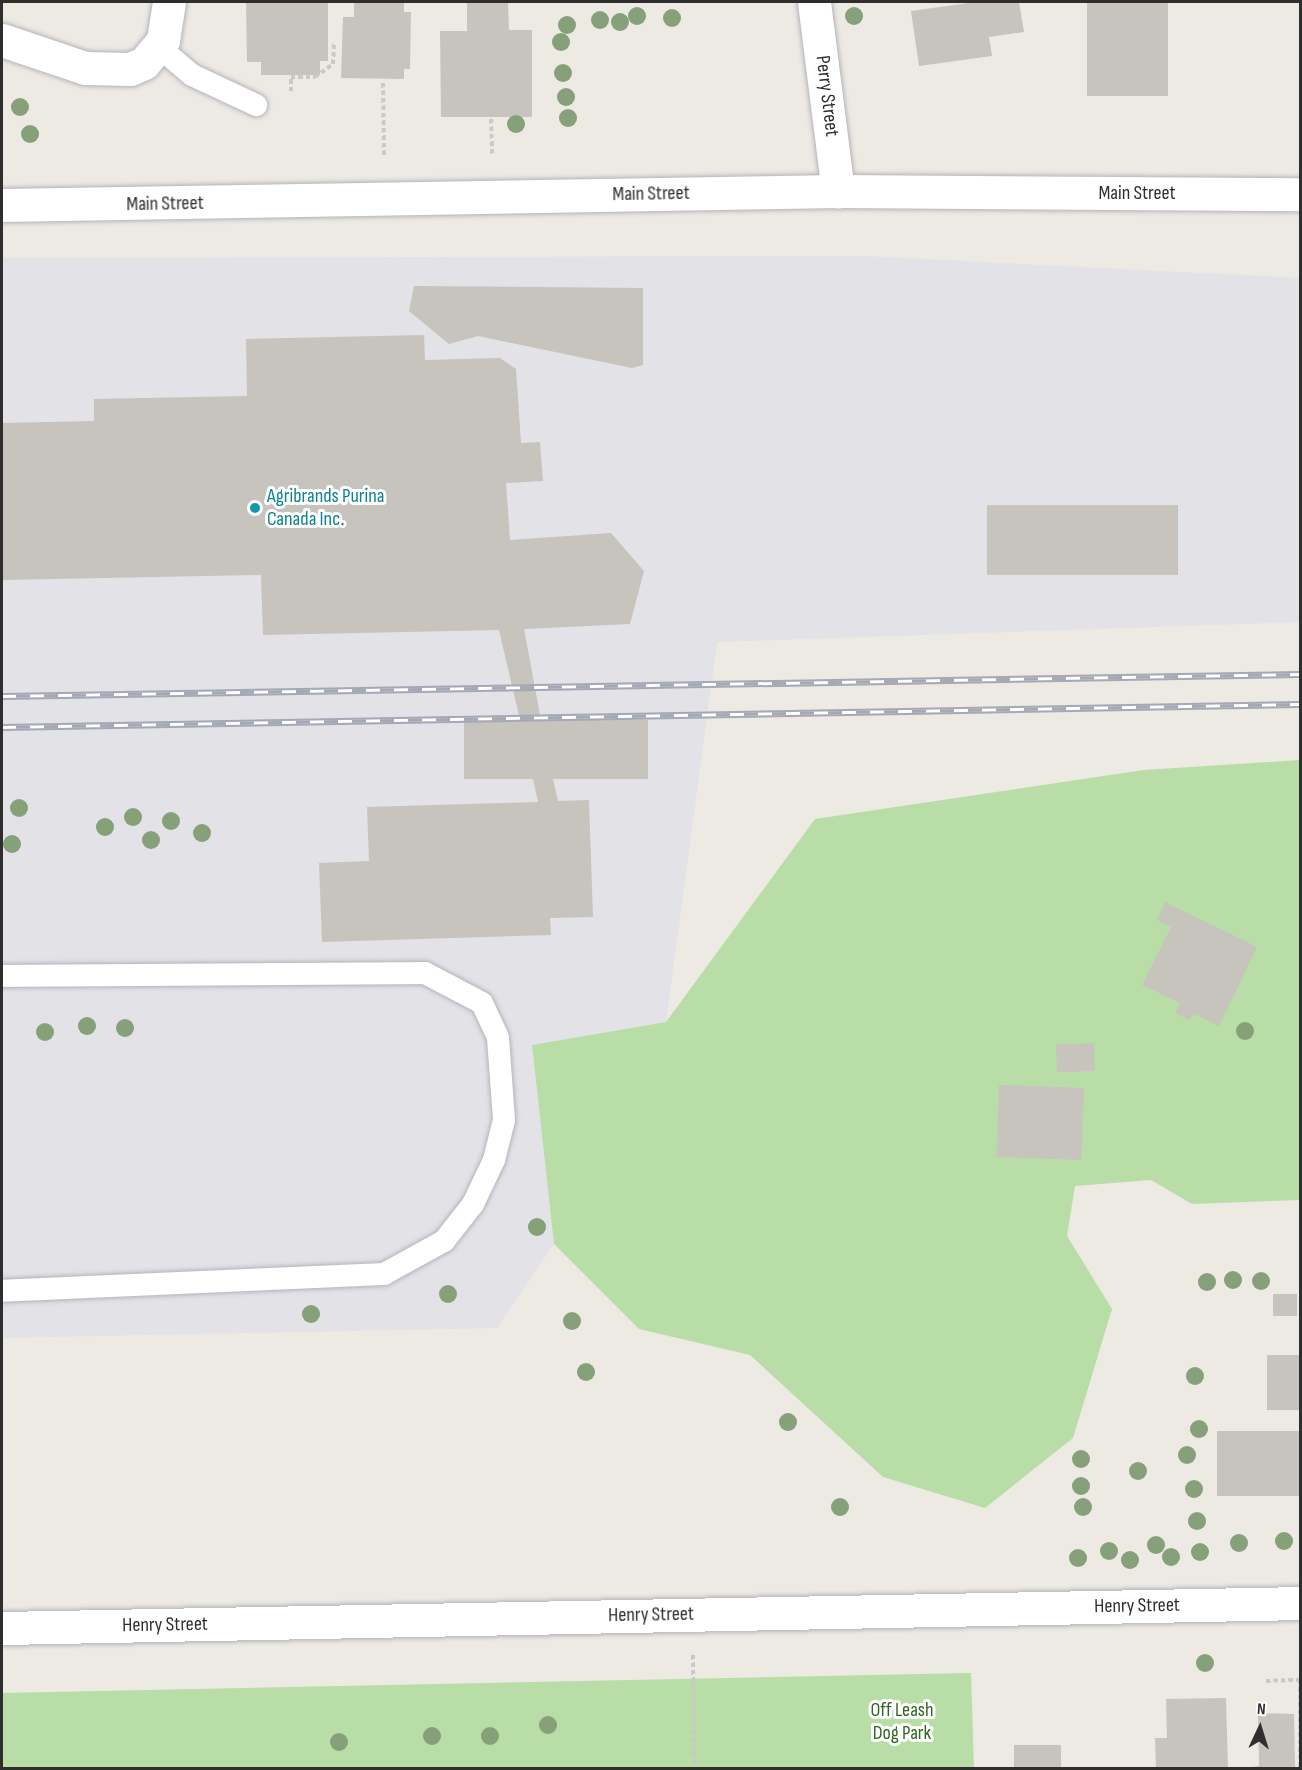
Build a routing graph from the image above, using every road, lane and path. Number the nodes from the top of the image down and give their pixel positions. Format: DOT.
graph roads {
  1 [pos="169,2"];
  2 [pos="814,2"];
  3 [pos="2,40"];
  4 [pos="334,44"];
  5 [pos="156,50"];
  6 [pos="382,83"];
  7 [pos="291,95"];
  8 [pos="256,105"];
  9 [pos="490,119"];
  10 [pos="492,159"];
  11 [pos="384,161"];
  12 [pos="838,191"];
  13 [pos="1300,194"];
  14 [pos="2,205"];
  15 [pos="2,976"];
  16 [pos="2,1291"];
  17 [pos="1300,1602"];
  18 [pos="692,1615"];
  19 [pos="2,1628"];
  20 [pos="1300,1680"];
  21 [pos="1266,1681"];
  22 [pos="694,1768"];
  23 [pos="1300,1768"];
  1 -- 5 [label="street"];
  2 -- 12 [label="street, Perry Street"];
  3 -- 5 [label="street"];
  4 -- 7 [label="path"];
  5 -- 8 [label="lane"];
  6 -- 11 [label="path"];
  9 -- 10 [label="path"];
  12 -- 13 [label="street, Main Street"];
  12 -- 14 [label="street, Main Street"];
  15 -- 16 [label="lane"];
  17 -- 18 [label="street, Henry Street"];
  18 -- 19 [label="street, Henry Street"];
  18 -- 22 [label="path"];
  20 -- 21 [label="path"];
  20 -- 23 [label="path"];
}
